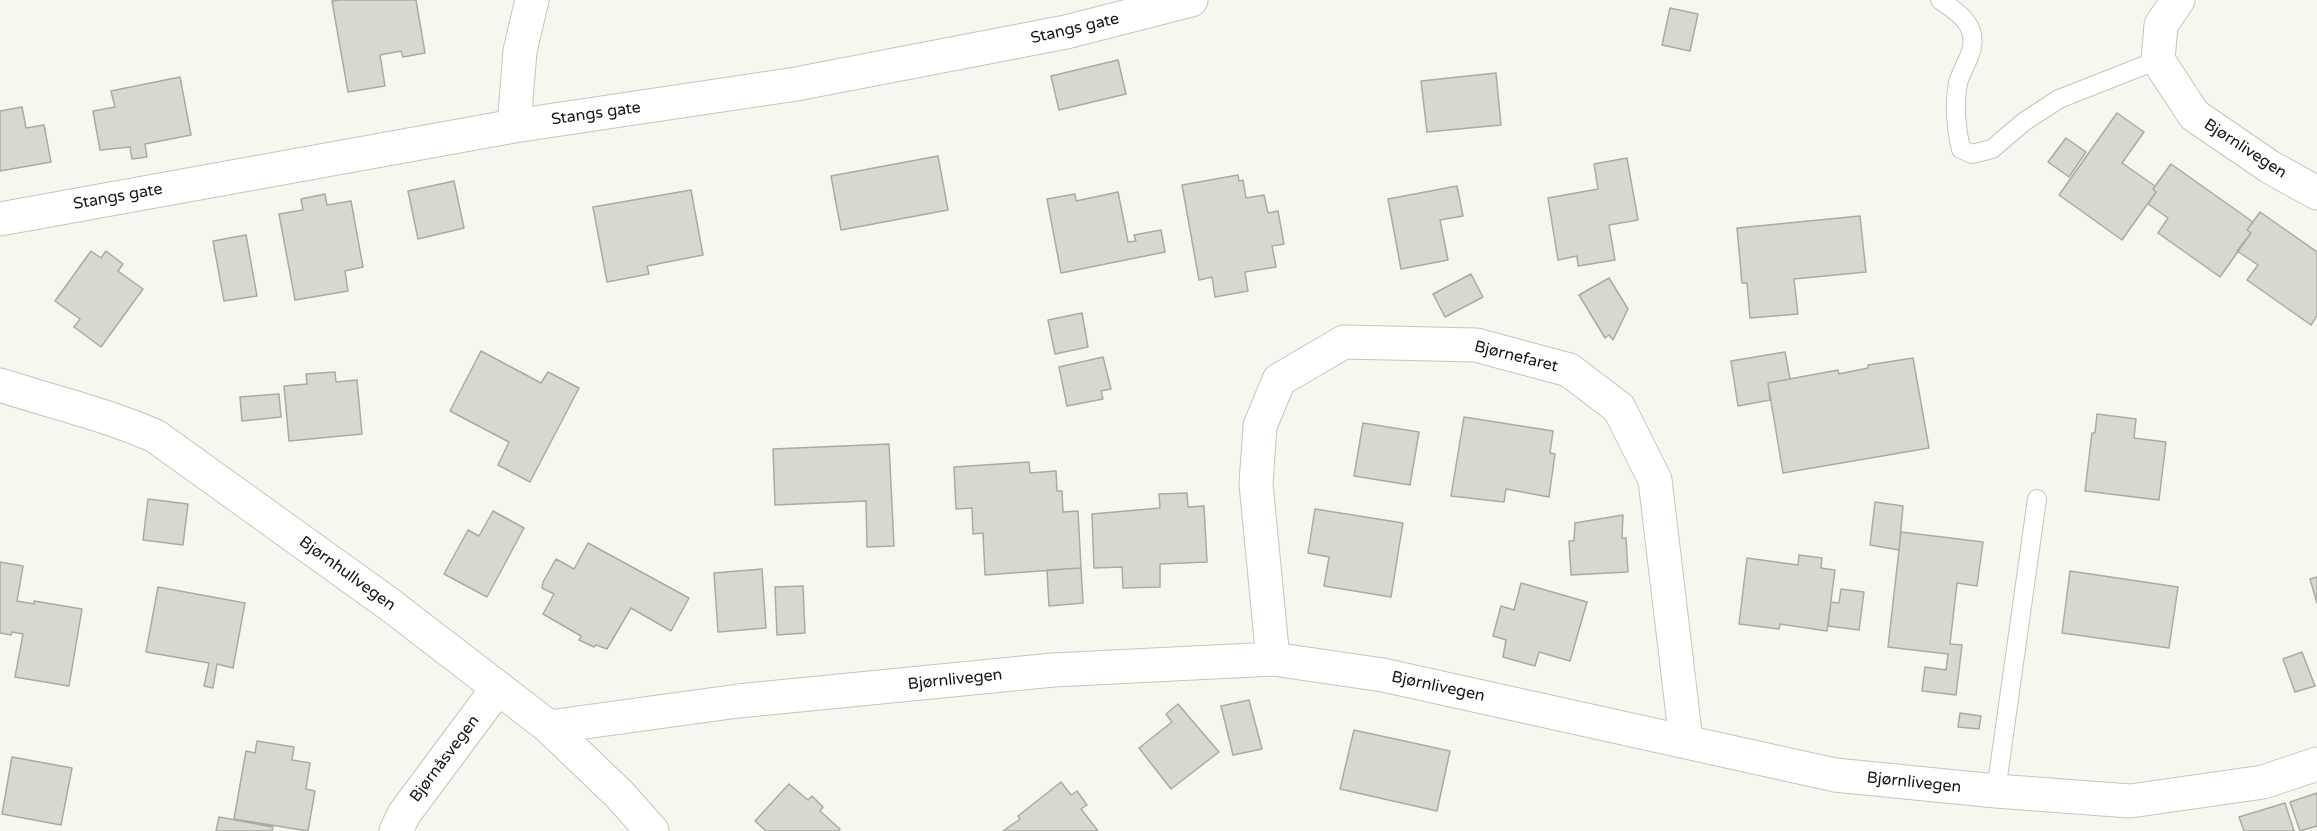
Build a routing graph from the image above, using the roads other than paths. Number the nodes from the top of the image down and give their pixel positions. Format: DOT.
graph roads {
  1 [pos="532,0"];
  2 [pos="1191,0"];
  3 [pos="1940,0"];
  4 [pos="2178,0"];
  5 [pos="2158,60"];
  6 [pos="514,126"];
  7 [pos="2317,193"];
  8 [pos="0,219"];
  9 [pos="0,385"];
  10 [pos="2037,500"];
  11 [pos="1273,659"];
  12 [pos="497,689"];
  13 [pos="549,727"];
  14 [pos="1686,741"];
  15 [pos="2317,764"];
  16 [pos="1996,791"];
  17 [pos="396,831"];
  18 [pos="652,831"];
  1 -- 6 [label="street"];
  2 -- 6 [label="street, Stangs gate"];
  3 -- 5 [label="lane"];
  4 -- 5 [label="street"];
  5 -- 7 [label="street, Bjørnlivegen"];
  6 -- 8 [label="street, Stangs gate"];
  9 -- 12 [label="street, Bjørnhullvegen"];
  10 -- 16 [label="lane"];
  11 -- 13 [label="street, Bjørnlivegen"];
  11 -- 14 [label="street, Bjørnlivegen"];
  11 -- 14 [label="street, Bjørnefaret"];
  12 -- 13 [label="street, Bjørnhullvegen"];
  12 -- 17 [label="street, Bjørnåsvegen"];
  13 -- 18 [label="street, Bjørnhullvegen"];
  14 -- 16 [label="street, Bjørnlivegen"];
  15 -- 16 [label="street, Bjørnlivegen"];
}
